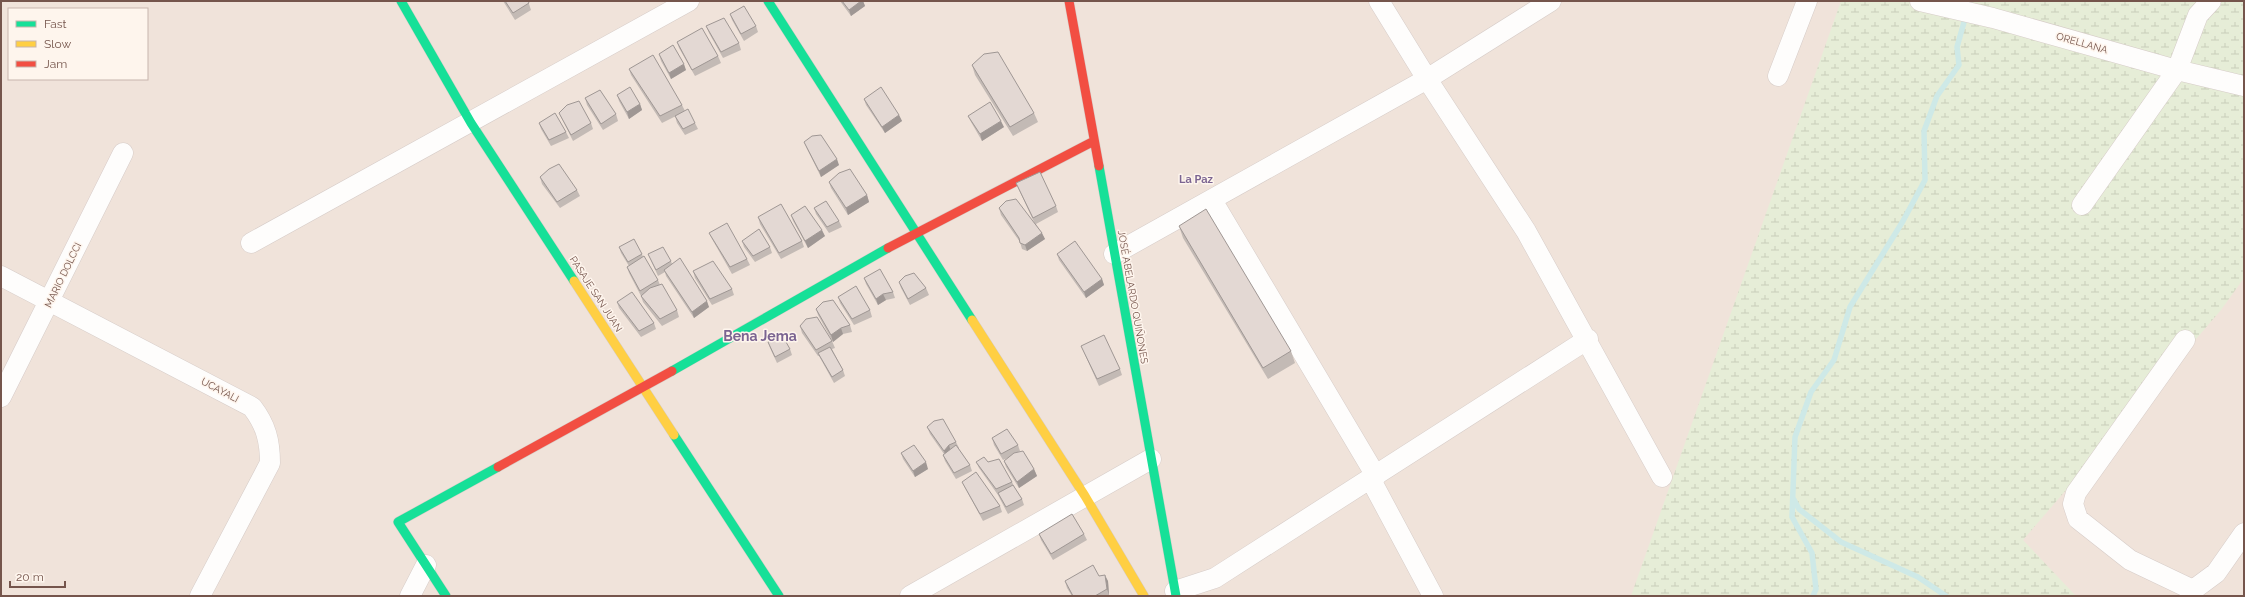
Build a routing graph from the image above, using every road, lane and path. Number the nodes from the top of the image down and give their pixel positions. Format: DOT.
graph roads {
  1 [pos="401,1"];
  2 [pos="690,1"];
  3 [pos="768,1"];
  4 [pos="1069,1"];
  5 [pos="1379,1"];
  6 [pos="1551,1"];
  7 [pos="1807,1"];
  8 [pos="1920,1"];
  9 [pos="2211,1"];
  10 [pos="2177,70"];
  11 [pos="1778,76"];
  12 [pos="1427,79"];
  13 [pos="2244,86"];
  14 [pos="471,123"];
  15 [pos="1094,141"];
  16 [pos="123,153"];
  17 [pos="1212,200"];
  18 [pos="2082,205"];
  19 [pos="916,232"];
  20 [pos="251,243"];
  21 [pos="1114,254"];
  22 [pos="1,276"];
  23 [pos="51,301"];
  24 [pos="1588,339"];
  25 [pos="2185,340"];
  26 [pos="644,387"];
  27 [pos="1,397"];
  28 [pos="1151,459"];
  29 [pos="1662,477"];
  30 [pos="1373,478"];
  31 [pos="1085,496"];
  32 [pos="2244,533"];
  33 [pos="426,565"];
  34 [pos="1175,593"];
  35 [pos="2194,594"];
  36 [pos="200,596"];
  37 [pos="410,596"];
  38 [pos="446,596"];
  39 [pos="779,596"];
  40 [pos="910,596"];
  41 [pos="1144,596"];
  42 [pos="1433,596"];
  1 -- 14 [label="street, PASAJE SAN JUAN"];
  2 -- 14 [label="street"];
  3 -- 19 [label="street"];
  4 -- 15 [label="street, JOSÉ ABELARDO QUIÑONES"];
  5 -- 12 [label="street"];
  6 -- 12 [label="street"];
  7 -- 11 [label="street"];
  8 -- 10 [label="street, ORELLANA"];
  9 -- 10 [label="street"];
  10 -- 13 [label="street, ORELLANA"];
  10 -- 18 [label="street"];
  12 -- 17 [label="street"];
  12 -- 24 [label="street"];
  14 -- 20 [label="street"];
  14 -- 26 [label="street, PASAJE SAN JUAN"];
  15 -- 19 [label="street"];
  15 -- 21 [label="street, JOSÉ ABELARDO QUIÑONES"];
  16 -- 23 [label="street, MARIO DOLCCI"];
  17 -- 21 [label="street"];
  17 -- 30 [label="street"];
  19 -- 26 [label="street"];
  19 -- 31 [label="street"];
  21 -- 28 [label="street, JOSÉ ABELARDO QUIÑONES"];
  22 -- 23 [label="street, UCAYALI"];
  23 -- 27 [label="street, MARIO DOLCCI"];
  23 -- 36 [label="street, UCAYALI"];
  24 -- 29 [label="street"];
  24 -- 30 [label="street"];
  25 -- 35 [label="street"];
  26 -- 33 [label="street"];
  26 -- 39 [label="street, PASAJE SAN JUAN"];
  28 -- 31 [label="street"];
  28 -- 34 [label="street, JOSÉ ABELARDO QUIÑONES"];
  30 -- 34 [label="street"];
  30 -- 42 [label="street"];
  31 -- 40 [label="street"];
  31 -- 41 [label="street"];
  32 -- 35 [label="street"];
  33 -- 37 [label="street"];
  33 -- 38 [label="street"];
}
